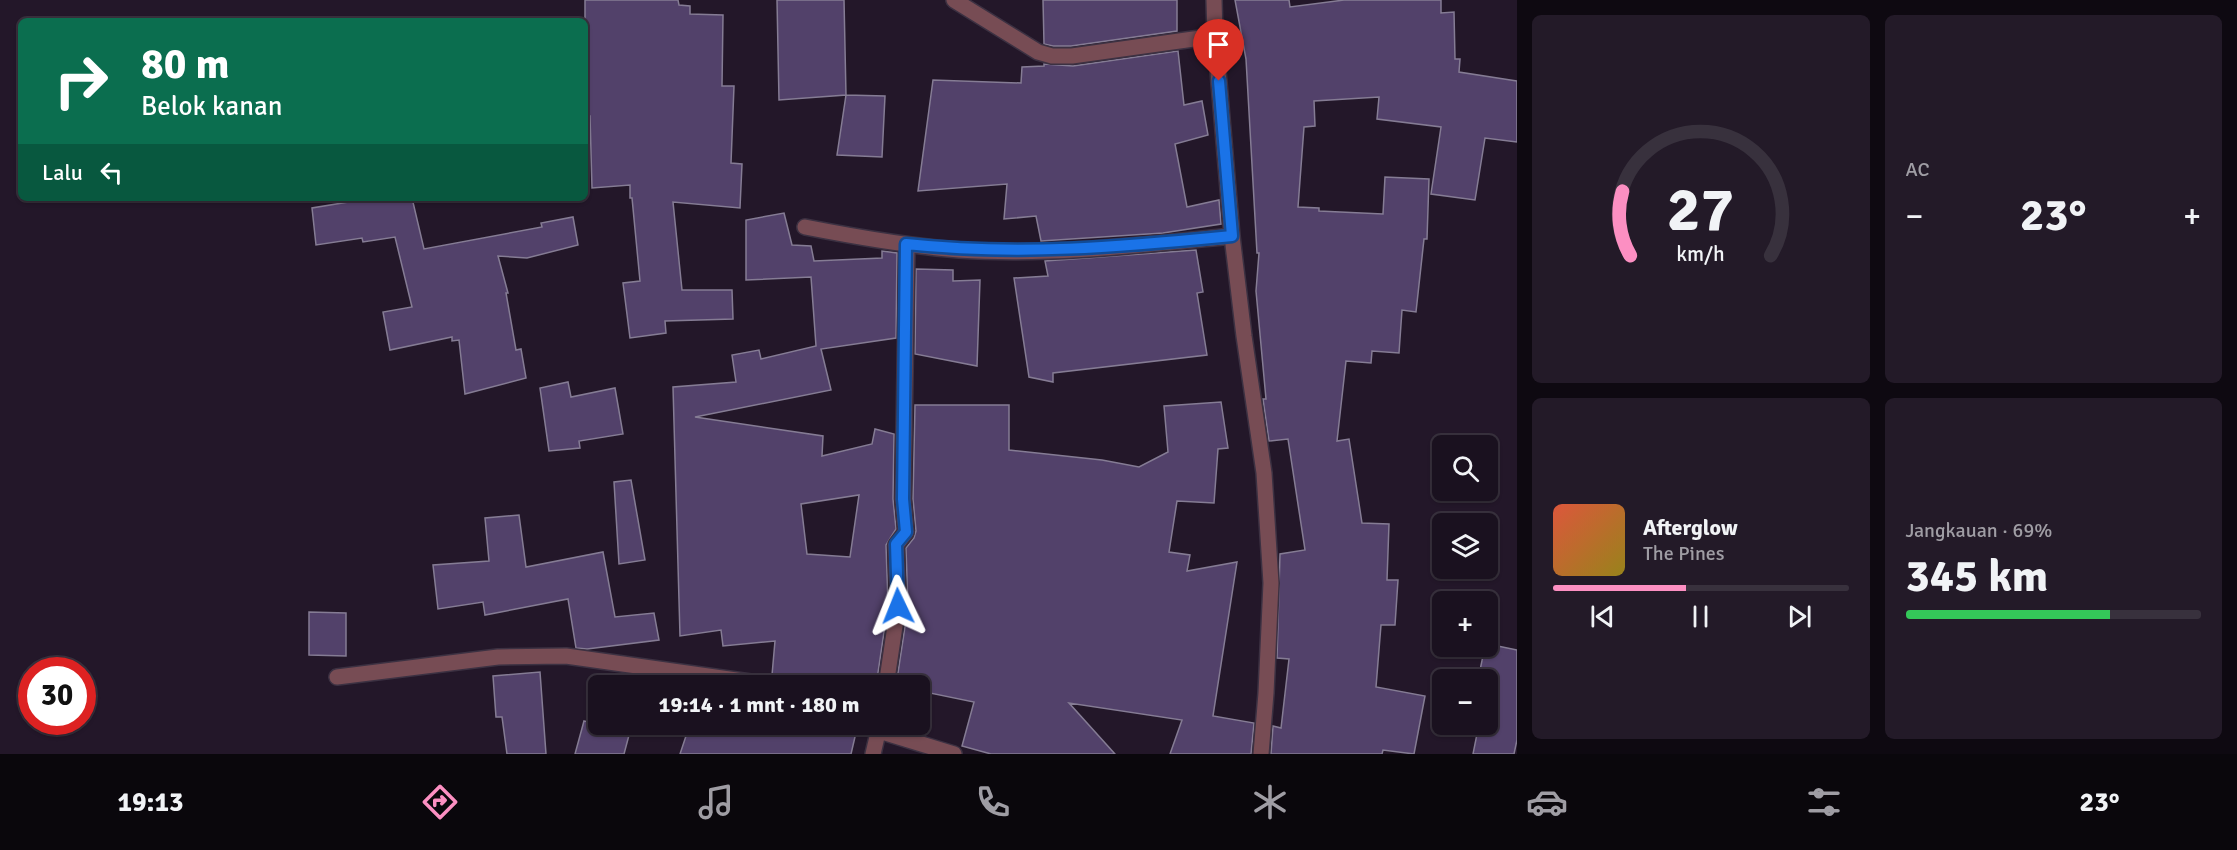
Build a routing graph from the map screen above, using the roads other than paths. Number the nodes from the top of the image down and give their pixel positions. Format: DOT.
graph roads {
  1 [pos="954,0"];
  2 [pos="1214,0"];
  3 [pos="1215,36"];
  4 [pos="805,227"];
  5 [pos="1232,236"];
  6 [pos="906,244"];
  7 [pos="701,675"];
  8 [pos="888,675"];
  9 [pos="337,677"];
  10 [pos="875,735"];
  11 [pos="901,735"];
  12 [pos="873,754"];
  13 [pos="954,754"];
  14 [pos="1261,754"];
  1 -- 3 [label="street"];
  2 -- 3 [label="street"];
  3 -- 5 [label="street"];
  4 -- 6 [label="street"];
  5 -- 6 [label="street"];
  5 -- 14 [label="street"];
  6 -- 8 [label="street"];
  7 -- 9 [label="street"];
  10 -- 12 [label="street"];
  11 -- 13 [label="street"];
}
